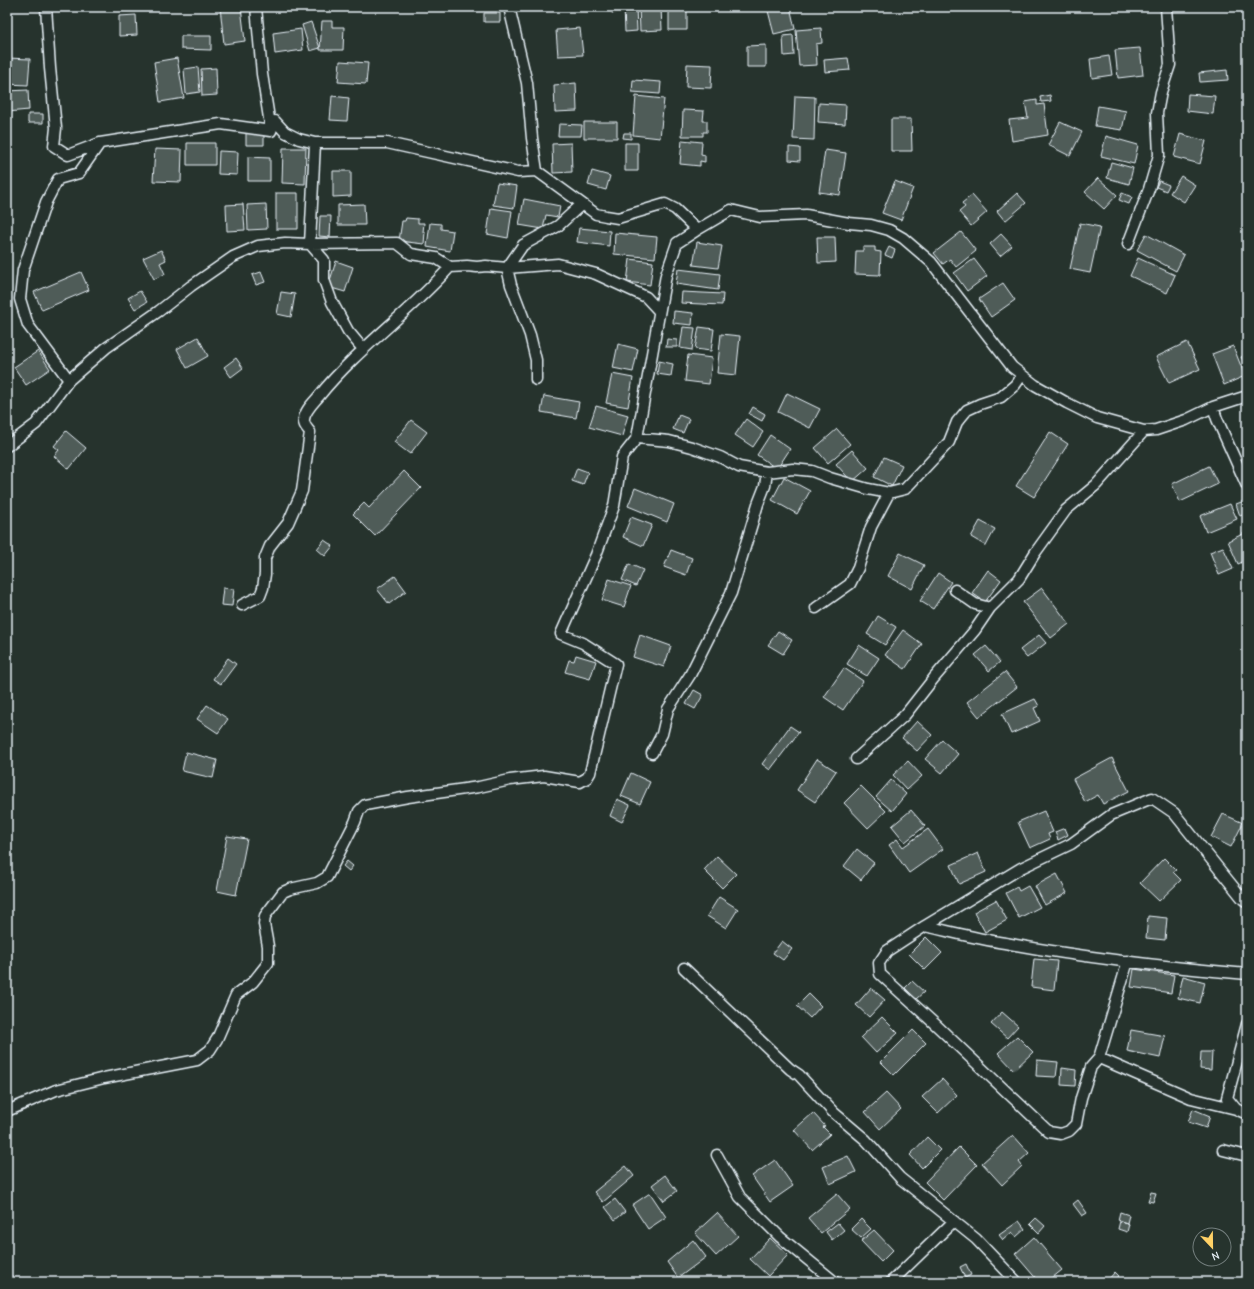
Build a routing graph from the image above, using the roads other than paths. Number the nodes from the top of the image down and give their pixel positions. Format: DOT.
graph roads {
  1 [pos="46,7"];
  2 [pos="256,7"];
  3 [pos="509,7"];
  4 [pos="1166,7"];
  5 [pos="271,131"];
  6 [pos="100,143"];
  7 [pos="314,143"];
  8 [pos="537,171"];
  9 [pos="582,204"];
  10 [pos="697,230"];
  11 [pos="310,244"];
  12 [pos="1128,244"];
  13 [pos="450,267"];
  14 [pos="507,268"];
  15 [pos="659,312"];
  16 [pos="363,349"];
  17 [pos="1022,375"];
  18 [pos="69,380"];
  19 [pos="536,380"];
  20 [pos="1247,396"];
  21 [pos="1212,407"];
  22 [pos="1144,431"];
  23 [pos="637,438"];
  24 [pos="7,446"];
  25 [pos="768,472"];
  26 [pos="1247,486"];
  27 [pos="889,493"];
  28 [pos="955,590"];
  29 [pos="242,605"];
  30 [pos="816,608"];
  31 [pos="990,608"];
  32 [pos="652,753"];
  33 [pos="856,759"];
  34 [pos="1247,902"];
  35 [pos="925,926"];
  36 [pos="1128,961"];
  37 [pos="684,968"];
  38 [pos="1247,974"];
  39 [pos="1247,1024"];
  40 [pos="1099,1058"];
  41 [pos="1236,1109"];
  42 [pos="7,1111"];
  43 [pos="1247,1114"];
  44 [pos="1223,1150"];
  45 [pos="717,1155"];
  46 [pos="1247,1156"];
  47 [pos="954,1221"];
  48 [pos="835,1282"];
  49 [pos="891,1282"];
  50 [pos="1017,1282"];
  1 -- 6 [label="street"];
  2 -- 5 [label="street"];
  3 -- 8 [label="street"];
  4 -- 12 [label="street"];
  5 -- 6 [label="street"];
  5 -- 7 [label="street"];
  6 -- 18 [label="street"];
  7 -- 8 [label="street"];
  7 -- 11 [label="street"];
  8 -- 9 [label="street"];
  9 -- 10 [label="street"];
  9 -- 14 [label="street"];
  10 -- 15 [label="street"];
  10 -- 17 [label="street"];
  11 -- 13 [label="street"];
  11 -- 16 [label="street"];
  11 -- 18 [label="street"];
  13 -- 14 [label="street"];
  13 -- 16 [label="street"];
  14 -- 15 [label="street"];
  14 -- 19 [label="street"];
  15 -- 23 [label="street"];
  16 -- 29 [label="street"];
  17 -- 22 [label="street"];
  17 -- 27 [label="street"];
  18 -- 24 [label="street"];
  20 -- 21 [label="street"];
  21 -- 22 [label="street"];
  21 -- 26 [label="street"];
  22 -- 31 [label="street"];
  23 -- 25 [label="street"];
  23 -- 42 [label="street"];
  25 -- 27 [label="street"];
  25 -- 32 [label="street"];
  27 -- 30 [label="street"];
  28 -- 31 [label="street"];
  31 -- 33 [label="street"];
  34 -- 35 [label="street"];
  35 -- 36 [label="street"];
  35 -- 40 [label="street"];
  36 -- 38 [label="street"];
  36 -- 40 [label="street"];
  37 -- 47 [label="street"];
  39 -- 41 [label="street"];
  40 -- 41 [label="street"];
  41 -- 43 [label="street"];
  44 -- 46 [label="street"];
  45 -- 48 [label="street"];
  47 -- 49 [label="street"];
  47 -- 50 [label="street"];
}
